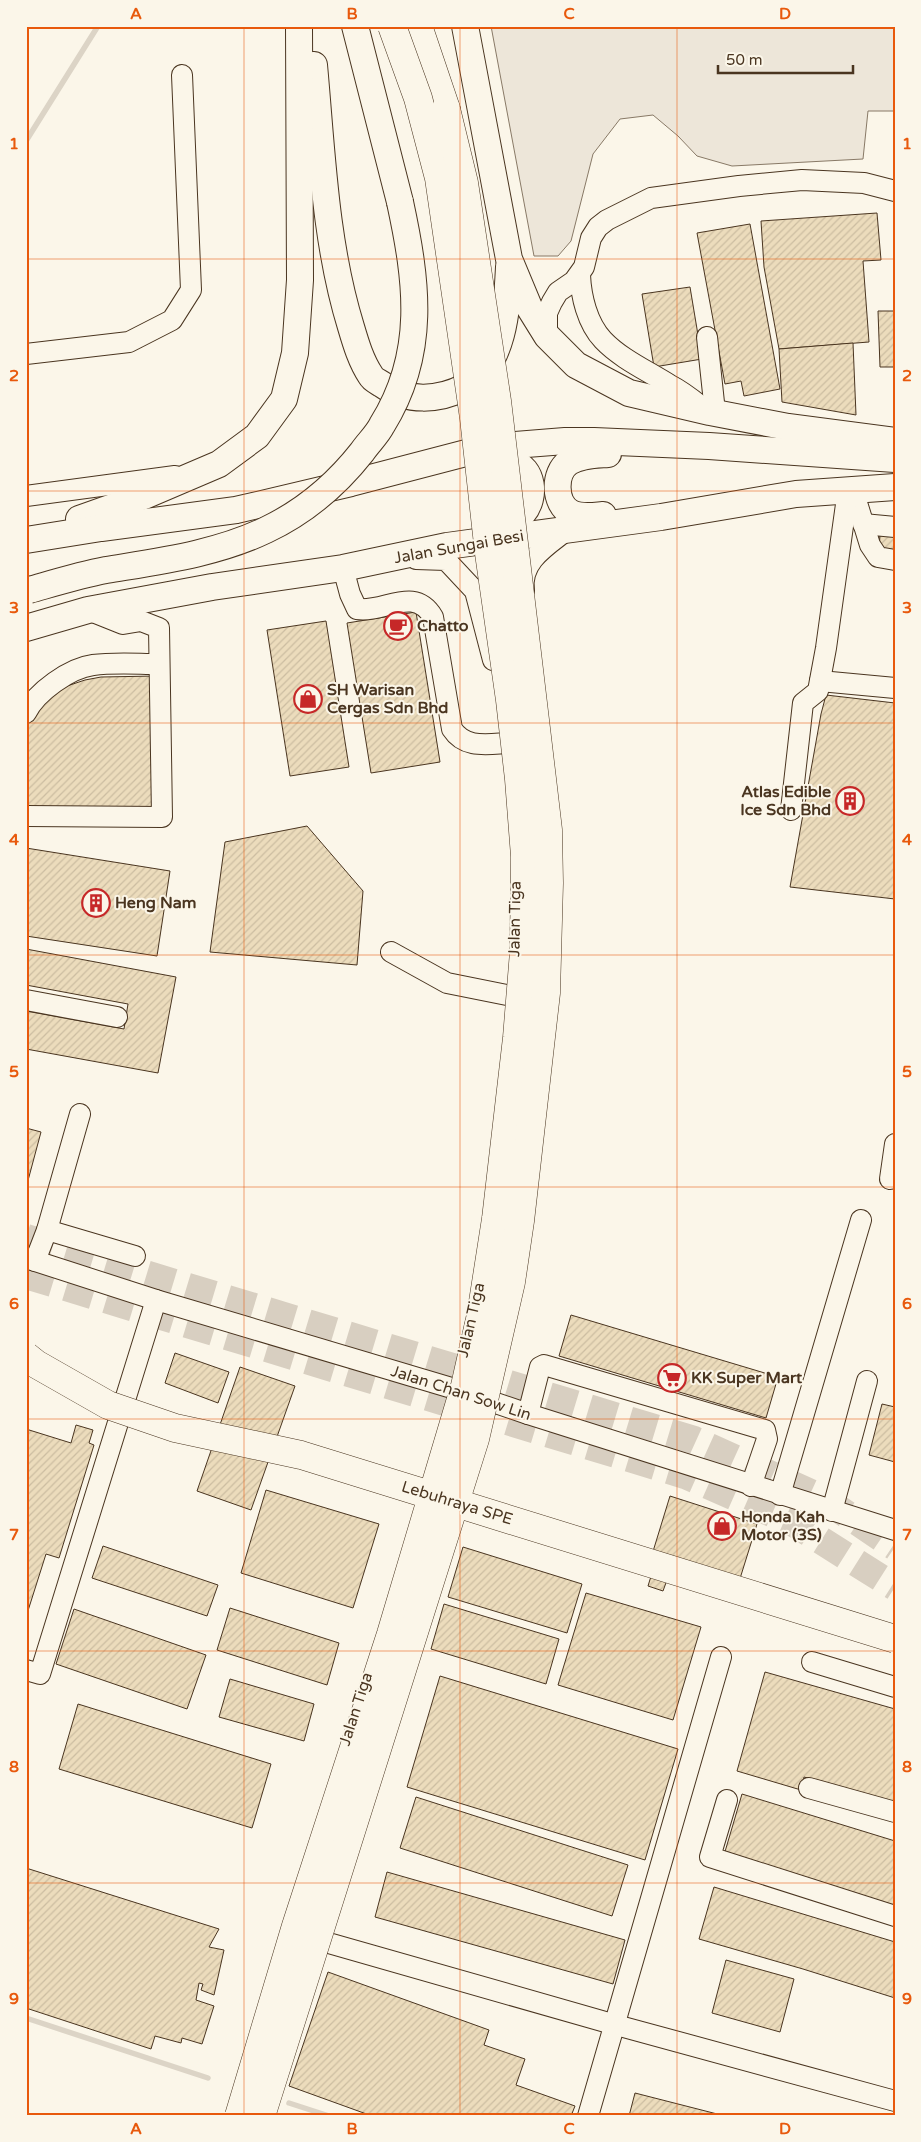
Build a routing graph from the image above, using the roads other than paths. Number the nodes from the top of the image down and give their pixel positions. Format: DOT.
graph roads {
  1 [pos="299,26"];
  2 [pos="310,26"];
  3 [pos="355,26"];
  4 [pos="392,26"];
  5 [pos="418,26"];
  6 [pos="465,26"];
  7 [pos="182,75"];
  8 [pos="895,191"];
  9 [pos="512,269"];
  10 [pos="580,275"];
  11 [pos="558,292"];
  12 [pos="546,336"];
  13 [pos="707,338"];
  14 [pos="26,354"];
  15 [pos="713,412"];
  16 [pos="895,441"];
  17 [pos="738,448"];
  18 [pos="895,459"];
  19 [pos="200,472"];
  20 [pos="352,483"];
  21 [pos="895,487"];
  22 [pos="851,490"];
  23 [pos="26,496"];
  24 [pos="730,504"];
  25 [pos="864,524"];
  26 [pos="895,527"];
  27 [pos="567,530"];
  28 [pos="26,539"];
  29 [pos="394,558"];
  30 [pos="895,560"];
  31 [pos="343,568"];
  32 [pos="212,587"];
  33 [pos="28,591"];
  34 [pos="88,610"];
  35 [pos="26,628"];
  36 [pos="159,664"];
  37 [pos="820,681"];
  38 [pos="895,688"];
  39 [pos="26,713"];
  40 [pos="509,743"];
  41 [pos="791,810"];
  42 [pos="26,816"];
  43 [pos="392,952"];
  44 [pos="512,996"];
  45 [pos="26,1000"];
  46 [pos="118,1017"];
  47 [pos="80,1114"];
  48 [pos="895,1144"];
  49 [pos="890,1179"];
  50 [pos="861,1220"];
  51 [pos="46,1230"];
  52 [pos="135,1256"];
  53 [pos="30,1259"];
  54 [pos="156,1300"];
  55 [pos="26,1340"];
  56 [pos="26,1356"];
  57 [pos="866,1381"];
  58 [pos="455,1389"];
  59 [pos="490,1402"];
  60 [pos="528,1414"];
  61 [pos="751,1486"];
  62 [pos="780,1495"];
  63 [pos="832,1511"];
  64 [pos="895,1530"];
  65 [pos="895,1621"];
  66 [pos="895,1640"];
  67 [pos="721,1657"];
  68 [pos="812,1662"];
  69 [pos="26,1670"];
  70 [pos="895,1687"];
  71 [pos="809,1788"];
  72 [pos="727,1800"];
  73 [pos="895,1812"];
  74 [pos="895,1916"];
  75 [pos="286,1930"];
  76 [pos="322,1940"];
  77 [pos="616,2025"];
  78 [pos="895,2101"];
  79 [pos="231,2116"];
  80 [pos="240,2116"];
  81 [pos="261,2116"];
  82 [pos="268,2116"];
  83 [pos="588,2116"];
  1 -- 19 [label="main road"];
  2 -- 9 [label="main road"];
  3 -- 33 [label="main road, bridge"];
  4 -- 80 [label="highway, bridge"];
  5 -- 81 [label="highway, bridge"];
  6 -- 9 [label="main road"];
  7 -- 14 [label="street"];
  8 -- 10 [label="street"];
  9 -- 11 [label="street"];
  9 -- 12 [label="main road"];
  10 -- 11 [label="street"];
  10 -- 15 [label="street"];
  11 -- 12 [label="street"];
  12 -- 15 [label="main road"];
  13 -- 15 [label="street"];
  15 -- 16 [label="main road"];
  17 -- 18 [label="main road"];
  17 -- 20 [label="main road"];
  17 -- 24 [label="main road"];
  19 -- 23 [label="street"];
  19 -- 28 [label="main road"];
  20 -- 28 [label="main road"];
  20 -- 32 [label="main road"];
  21 -- 22 [label="main road, Jalan Sungai Besi"];
  22 -- 24 [label="main road, Jalan Sungai Besi"];
  22 -- 25 [label="street"];
  22 -- 37 [label="street"];
  24 -- 27 [label="main road, Jalan Sungai Besi"];
  25 -- 26 [label="street"];
  25 -- 30 [label="street"];
  27 -- 29 [label="main road, Jalan Sungai Besi"];
  27 -- 59 [label="street"];
  29 -- 31 [label="main road, Jalan Sungai Besi"];
  29 -- 40 [label="street, Jalan Tiga"];
  31 -- 32 [label="main road, Jalan Sungai Besi"];
  31 -- 40 [label="street"];
  32 -- 34 [label="main road, Jalan Sungai Besi"];
  34 -- 35 [label="main road, Jalan Sungai Besi"];
  34 -- 36 [label="street"];
  36 -- 39 [label="street"];
  36 -- 42 [label="street"];
  37 -- 38 [label="street"];
  37 -- 41 [label="street"];
  40 -- 44 [label="street, Jalan Tiga"];
  43 -- 44 [label="street"];
  44 -- 58 [label="street, Jalan Tiga"];
  45 -- 46 [label="street"];
  47 -- 51 [label="street"];
  48 -- 49 [label="street"];
  50 -- 62 [label="street"];
  51 -- 52 [label="street"];
  51 -- 53 [label="street"];
  53 -- 54 [label="street, Jalan Chan Sow Lin"];
  54 -- 58 [label="street, Jalan Chan Sow Lin"];
  54 -- 69 [label="street"];
  55 -- 65 [label="highway, Lebuhraya SPE, bridge"];
  56 -- 66 [label="highway, Lebuhraya SPE, bridge"];
  57 -- 63 [label="street"];
  58 -- 59 [label="street, Jalan Chan Sow Lin"];
  58 -- 75 [label="street, Jalan Tiga"];
  59 -- 60 [label="street, Jalan Chan Sow Lin"];
  59 -- 76 [label="street"];
  60 -- 61 [label="street, Jalan Chan Sow Lin"];
  60 -- 61 [label="street"];
  61 -- 62 [label="street, Jalan Chan Sow Lin"];
  62 -- 63 [label="street, Jalan Chan Sow Lin"];
  63 -- 64 [label="street, Jalan Chan Sow Lin"];
  67 -- 77 [label="street"];
  68 -- 70 [label="street"];
  71 -- 73 [label="street"];
  72 -- 74 [label="street"];
  75 -- 76 [label="street"];
  75 -- 79 [label="street, Jalan Tiga"];
  76 -- 77 [label="street"];
  76 -- 82 [label="street"];
  77 -- 78 [label="street"];
  77 -- 83 [label="street"];
}
